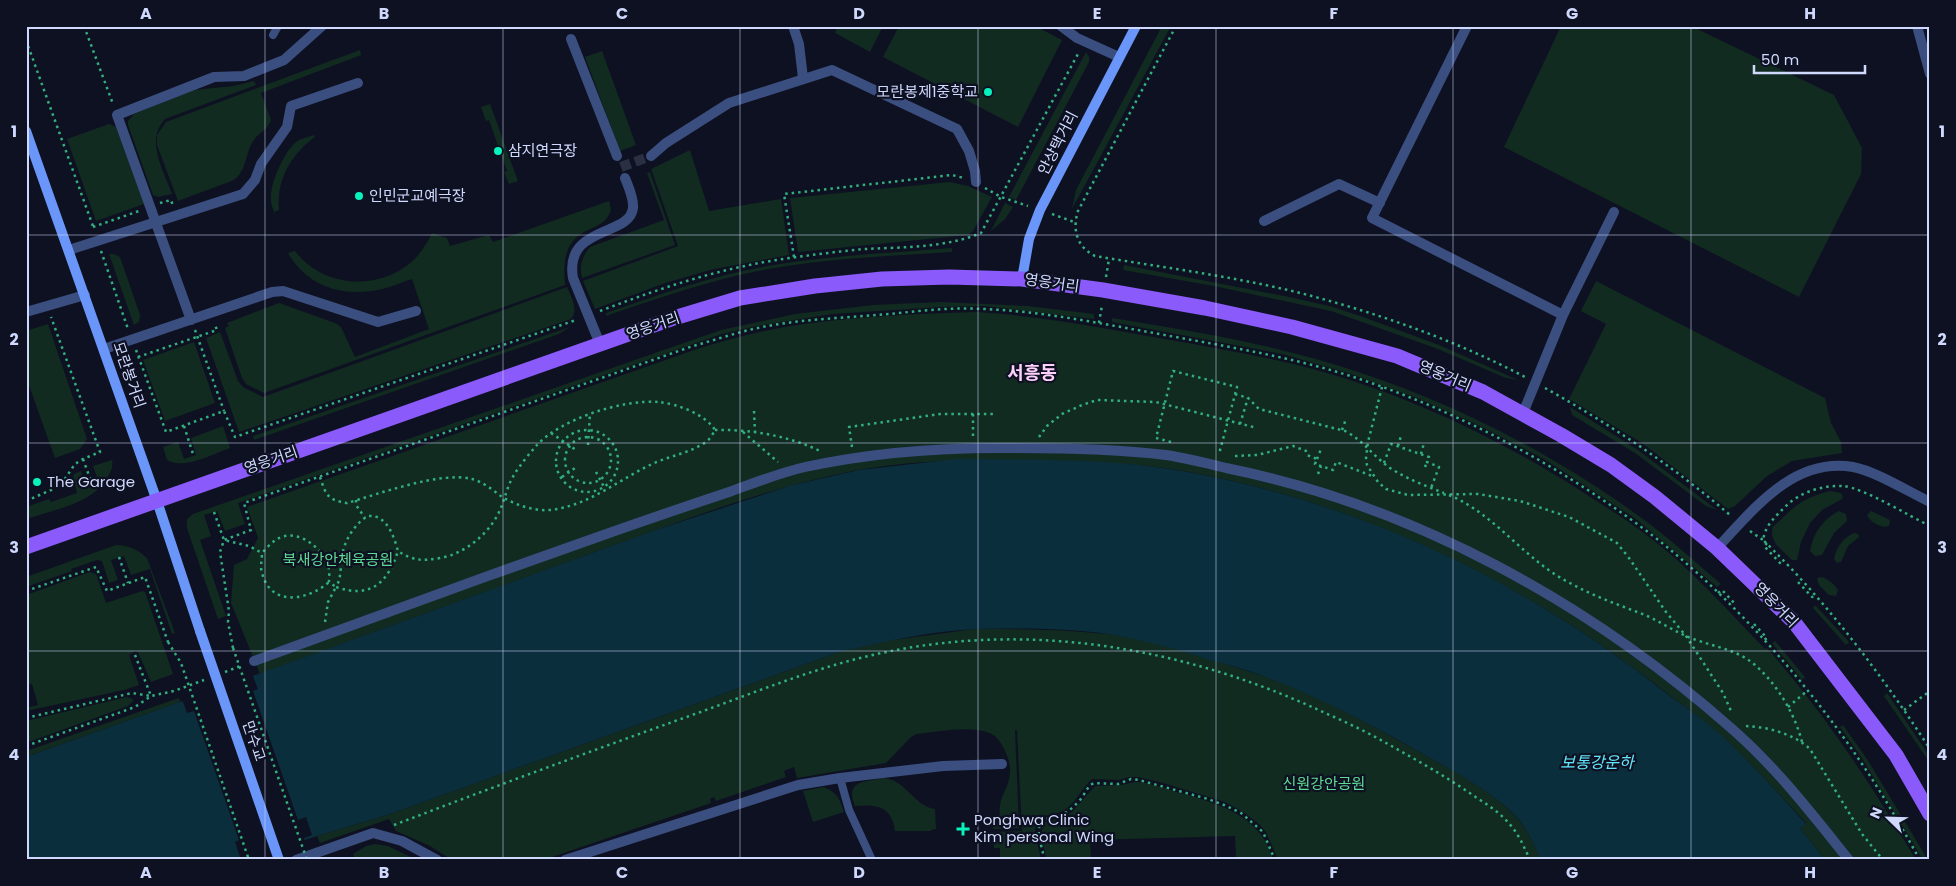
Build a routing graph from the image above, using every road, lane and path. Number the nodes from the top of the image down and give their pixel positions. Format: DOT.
graph roads {
  1 [pos="84,26"];
  2 [pos="278,26"];
  3 [pos="322,26"];
  4 [pos="793,26"];
  5 [pos="1061,26"];
  6 [pos="1136,26"];
  7 [pos="1176,26"];
  8 [pos="1467,26"];
  9 [pos="1917,26"];
  10 [pos="273,35"];
  11 [pos="571,38"];
  12 [pos="26,40"];
  13 [pos="1084,41"];
  14 [pos="1119,57"];
  15 [pos="1930,74"];
  16 [pos="803,78"];
  17 [pos="358,83"];
  18 [pos="117,114"];
  19 [pos="26,130"];
  20 [pos="617,156"];
  21 [pos="651,156"];
  22 [pos="625,178"];
  23 [pos="976,182"];
  24 [pos="1001,197"];
  25 [pos="1380,203"];
  26 [pos="1040,210"];
  27 [pos="1614,212"];
  28 [pos="1264,221"];
  29 [pos="156,222"];
  30 [pos="1074,222"];
  31 [pos="98,240"];
  32 [pos="69,250"];
  33 [pos="794,257"];
  34 [pos="1022,279"];
  35 [pos="85,295"];
  36 [pos="47,306"];
  37 [pos="416,311"];
  38 [pos="26,312"];
  39 [pos="211,313"];
  40 [pos="1563,315"];
  41 [pos="588,316"];
  42 [pos="191,320"];
  43 [pos="197,337"];
  44 [pos="132,339"];
  45 [pos="600,344"];
  46 [pos="104,349"];
  47 [pos="138,357"];
  48 [pos="1535,382"];
  49 [pos="1382,387"];
  50 [pos="1235,394"];
  51 [pos="1248,398"];
  52 [pos="1165,404"];
  53 [pos="754,410"];
  54 [pos="224,411"];
  55 [pos="1523,413"];
  56 [pos="590,414"];
  57 [pos="973,414"];
  58 [pos="996,414"];
  59 [pos="1346,419"];
  60 [pos="1228,420"];
  61 [pos="1240,424"];
  62 [pos="184,426"];
  63 [pos="1257,428"];
  64 [pos="589,430"];
  65 [pos="715,430"];
  66 [pos="1342,430"];
  67 [pos="742,431"];
  68 [pos="551,433"];
  69 [pos="755,433"];
  70 [pos="1401,436"];
  71 [pos="588,437"];
  72 [pos="564,442"];
  73 [pos="1174,443"];
  74 [pos="1424,443"];
  75 [pos="588,445"];
  76 [pos="570,446"];
  77 [pos="1398,446"];
  78 [pos="973,448"];
  79 [pos="1034,448"];
  80 [pos="1367,448"];
  81 [pos="1320,449"];
  82 [pos="576,450"];
  83 [pos="193,454"];
  84 [pos="1421,454"];
  85 [pos="853,457"];
  86 [pos="84,459"];
  87 [pos="1317,459"];
  88 [pos="836,461"];
  89 [pos="1427,462"];
  90 [pos="1384,463"];
  91 [pos="1321,466"];
  92 [pos="1425,467"];
  93 [pos="575,468"];
  94 [pos="596,472"];
  95 [pos="789,472"];
  96 [pos="568,473"];
  97 [pos="1318,474"];
  98 [pos="1373,476"];
  99 [pos="320,477"];
  100 [pos="562,477"];
  101 [pos="600,480"];
  102 [pos="91,481"];
  103 [pos="605,488"];
  104 [pos="1430,488"];
  105 [pos="1447,494"];
  106 [pos="504,498"];
  107 [pos="356,500"];
  108 [pos="26,501"];
  109 [pos="157,501"];
  110 [pos="1930,502"];
  111 [pos="214,512"];
  112 [pos="365,518"];
  113 [pos="1740,524"];
  114 [pos="1930,526"];
  115 [pos="224,540"];
  116 [pos="1763,540"];
  117 [pos="1767,543"];
  118 [pos="26,547"];
  119 [pos="1717,548"];
  120 [pos="398,551"];
  121 [pos="262,553"];
  122 [pos="119,558"];
  123 [pos="1781,564"];
  124 [pos="330,582"];
  125 [pos="1798,582"];
  126 [pos="128,583"];
  127 [pos="336,587"];
  128 [pos="26,591"];
  129 [pos="1718,594"];
  130 [pos="1815,595"];
  131 [pos="1736,605"];
  132 [pos="1754,624"];
  133 [pos="200,631"];
  134 [pos="328,634"];
  135 [pos="1686,636"];
  136 [pos="1764,640"];
  137 [pos="135,655"];
  138 [pos="254,661"];
  139 [pos="218,674"];
  140 [pos="209,678"];
  141 [pos="1807,691"];
  142 [pos="1930,691"];
  143 [pos="151,696"];
  144 [pos="1788,707"];
  145 [pos="1904,710"];
  146 [pos="26,718"];
  147 [pos="1732,729"];
  148 [pos="1802,742"];
  149 [pos="26,746"];
  150 [pos="1930,749"];
  151 [pos="1002,764"];
  152 [pos="840,778"];
  153 [pos="1930,814"];
  154 [pos="373,833"];
  155 [pos="249,860"];
  156 [pos="279,860"];
  157 [pos="296,860"];
  158 [pos="307,860"];
  159 [pos="437,860"];
  160 [pos="564,860"];
  161 [pos="872,860"];
  162 [pos="1044,860"];
  163 [pos="1276,860"];
  164 [pos="1530,860"];
  165 [pos="1849,860"];
  166 [pos="1883,860"];
  167 [pos="1920,860"];
  1 -- 18 [label="path"];
  2 -- 10 [label="lane"];
  3 -- 18 [label="street"];
  4 -- 16 [label="street"];
  5 -- 13 [label="street"];
  6 -- 14 [label="main road, 안상택거리"];
  7 -- 30 [label="path"];
  8 -- 25 [label="street"];
  9 -- 15 [label="street"];
  11 -- 20 [label="street"];
  12 -- 31 [label="path"];
  13 -- 14 [label="street"];
  13 -- 24 [label="path"];
  14 -- 26 [label="main road, 안상택거리"];
  16 -- 21 [label="street"];
  16 -- 23 [label="street"];
  17 -- 29 [label="street"];
  18 -- 29 [label="street"];
  19 -- 32 [label="main road, 모란봉거리"];
  22 -- 41 [label="street"];
  23 -- 24 [label="path"];
  23 -- 33 [label="path"];
  24 -- 26 [label="path"];
  24 -- 33 [label="path"];
  25 -- 28 [label="street"];
  25 -- 40 [label="street"];
  26 -- 30 [label="path"];
  26 -- 34 [label="main road, 안상택거리"];
  27 -- 40 [label="street"];
  29 -- 31 [label="street"];
  29 -- 42 [label="street"];
  30 -- 48 [label="path"];
  31 -- 32 [label="street"];
  31 -- 44 [label="path"];
  32 -- 35 [label="main road, 모란봉거리"];
  33 -- 41 [label="path"];
  34 -- 45 [label="main road, 영웅거리"];
  34 -- 55 [label="main road, 영웅거리"];
  35 -- 36 [label="street"];
  35 -- 46 [label="main road, 모란봉거리"];
  36 -- 38 [label="street"];
  36 -- 86 [label="path"];
  37 -- 39 [label="street"];
  39 -- 42 [label="street"];
  39 -- 43 [label="path"];
  40 -- 48 [label="street"];
  41 -- 45 [label="street"];
  41 -- 54 [label="path"];
  42 -- 43 [label="path"];
  42 -- 44 [label="street"];
  43 -- 47 [label="path"];
  43 -- 54 [label="path"];
  44 -- 46 [label="street"];
  44 -- 47 [label="path"];
  45 -- 109 [label="main road, 영웅거리"];
  46 -- 109 [label="main road, 모란봉거리"];
  47 -- 62 [label="path"];
  48 -- 55 [label="street"];
  48 -- 113 [label="path"];
  49 -- 80 [label="path"];
  49 -- 99 [label="path"];
  49 -- 129 [label="path"];
  50 -- 51 [label="path"];
  50 -- 52 [label="path"];
  50 -- 60 [label="path"];
  51 -- 61 [label="path"];
  51 -- 66 [label="path"];
  52 -- 60 [label="path"];
  52 -- 73 [label="path"];
  52 -- 79 [label="path"];
  53 -- 69 [label="path"];
  54 -- 62 [label="path"];
  55 -- 119 [label="main road, 영웅거리"];
  56 -- 64 [label="path"];
  56 -- 65 [label="path"];
  56 -- 68 [label="path"];
  57 -- 58 [label="path"];
  57 -- 78 [label="path"];
  57 -- 85 [label="path"];
  59 -- 66 [label="path"];
  60 -- 61 [label="path"];
  60 -- 87 [label="path"];
  61 -- 63 [label="path"];
  62 -- 83 [label="path"];
  64 -- 71 [label="path"];
  64 -- 72 [label="path"];
  64 -- 103 [label="path"];
  65 -- 67 [label="path"];
  65 -- 103 [label="path"];
  66 -- 80 [label="path"];
  67 -- 69 [label="path"];
  67 -- 95 [label="path"];
  68 -- 72 [label="path"];
  68 -- 106 [label="path"];
  69 -- 88 [label="path"];
  70 -- 77 [label="path"];
  71 -- 75 [label="path"];
  71 -- 76 [label="path"];
  71 -- 101 [label="path"];
  72 -- 76 [label="path"];
  72 -- 100 [label="path"];
  74 -- 84 [label="path"];
  76 -- 82 [label="path"];
  76 -- 96 [label="path"];
  77 -- 84 [label="path"];
  77 -- 90 [label="path"];
  78 -- 79 [label="street"];
  78 -- 85 [label="street"];
  79 -- 147 [label="street"];
  80 -- 90 [label="path"];
  80 -- 98 [label="path"];
  81 -- 87 [label="path"];
  84 -- 89 [label="path"];
  85 -- 88 [label="street"];
  86 -- 102 [label="path"];
  86 -- 108 [label="path"];
  87 -- 91 [label="path"];
  88 -- 95 [label="street"];
  89 -- 92 [label="path"];
  89 -- 104 [label="path"];
  90 -- 104 [label="path"];
  91 -- 97 [label="path"];
  91 -- 98 [label="path"];
  93 -- 96 [label="path"];
  94 -- 101 [label="path"];
  95 -- 134 [label="street"];
  96 -- 100 [label="path"];
  96 -- 101 [label="path"];
  98 -- 105 [label="path"];
  99 -- 107 [label="path"];
  99 -- 115 [label="path"];
  100 -- 103 [label="path"];
  101 -- 103 [label="path"];
  103 -- 106 [label="path"];
  104 -- 105 [label="path"];
  105 -- 135 [label="path"];
  105 -- 135 [label="path"];
  106 -- 107 [label="path"];
  106 -- 120 [label="path"];
  107 -- 112 [label="path"];
  109 -- 118 [label="main road, 영웅거리"];
  109 -- 133 [label="main road, 모란봉거리"];
  110 -- 113 [label="street"];
  111 -- 115 [label="path"];
  112 -- 120 [label="path"];
  112 -- 127 [label="path"];
  113 -- 116 [label="path"];
  113 -- 119 [label="street"];
  114 -- 116 [label="path"];
  115 -- 121 [label="path"];
  115 -- 158 [label="path, bridge"];
  116 -- 117 [label="path"];
  117 -- 123 [label="path"];
  117 -- 130 [label="path"];
  119 -- 153 [label="main road, 영웅거리"];
  120 -- 127 [label="path"];
  121 -- 124 [label="path"];
  121 -- 124 [label="path"];
  122 -- 126 [label="path"];
  124 -- 127 [label="path"];
  125 -- 130 [label="path"];
  126 -- 128 [label="path"];
  126 -- 155 [label="path, bridge"];
  127 -- 134 [label="path"];
  129 -- 131 [label="path"];
  129 -- 136 [label="path"];
  130 -- 145 [label="path"];
  132 -- 136 [label="path"];
  133 -- 156 [label="main road, 만수교, bridge"];
  134 -- 138 [label="street"];
  135 -- 144 [label="path"];
  135 -- 147 [label="path"];
  136 -- 141 [label="path"];
  137 -- 143 [label="path"];
  138 -- 139 [label="path"];
  140 -- 143 [label="path"];
  141 -- 144 [label="path"];
  141 -- 167 [label="path"];
  142 -- 145 [label="path"];
  143 -- 146 [label="path"];
  143 -- 149 [label="path"];
  144 -- 148 [label="path"];
  145 -- 150 [label="path"];
  147 -- 148 [label="path"];
  147 -- 165 [label="street"];
  148 -- 166 [label="path"];
  151 -- 152 [label="street"];
  152 -- 160 [label="street"];
  152 -- 161 [label="lane"];
  154 -- 157 [label="street"];
  154 -- 159 [label="street"];
  154 -- 164 [label="path"];
  162 -- 163 [label="path"];
}
